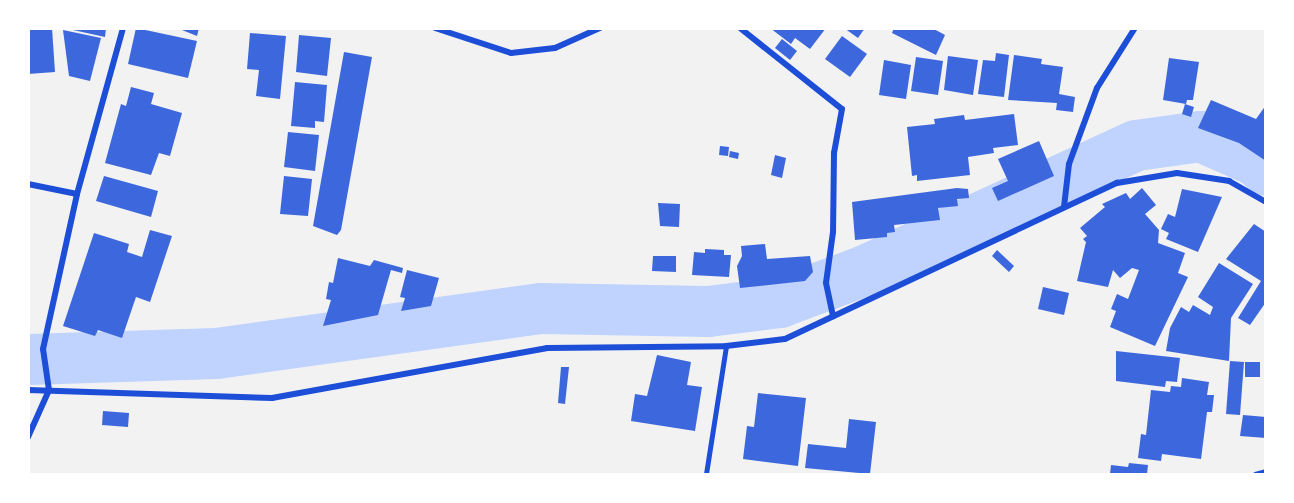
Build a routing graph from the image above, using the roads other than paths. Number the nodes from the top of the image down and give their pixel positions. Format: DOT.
graph roads {
  1 [pos="123,28"];
  2 [pos="435,28"];
  3 [pos="600,28"];
  4 [pos="740,28"];
  5 [pos="1136,28"];
  6 [pos="28,184"];
  7 [pos="77,194"];
  8 [pos="1265,200"];
  9 [pos="1064,207"];
  10 [pos="832,312"];
  11 [pos="726,346"];
  12 [pos="28,390"];
  13 [pos="49,390"];
  14 [pos="28,437"];
  15 [pos="1266,471"];
  16 [pos="706,474"];
  17 [pos="1255,474"];
  1 -- 7 [label="street"];
  2 -- 3 [label="street"];
  4 -- 10 [label="street"];
  5 -- 9 [label="street"];
  6 -- 7 [label="street"];
  7 -- 13 [label="street"];
  8 -- 9 [label="street"];
  9 -- 10 [label="street"];
  10 -- 11 [label="street"];
  11 -- 13 [label="street"];
  11 -- 16 [label="lane"];
  12 -- 13 [label="street"];
  13 -- 14 [label="street"];
  15 -- 17 [label="lane"];
}
